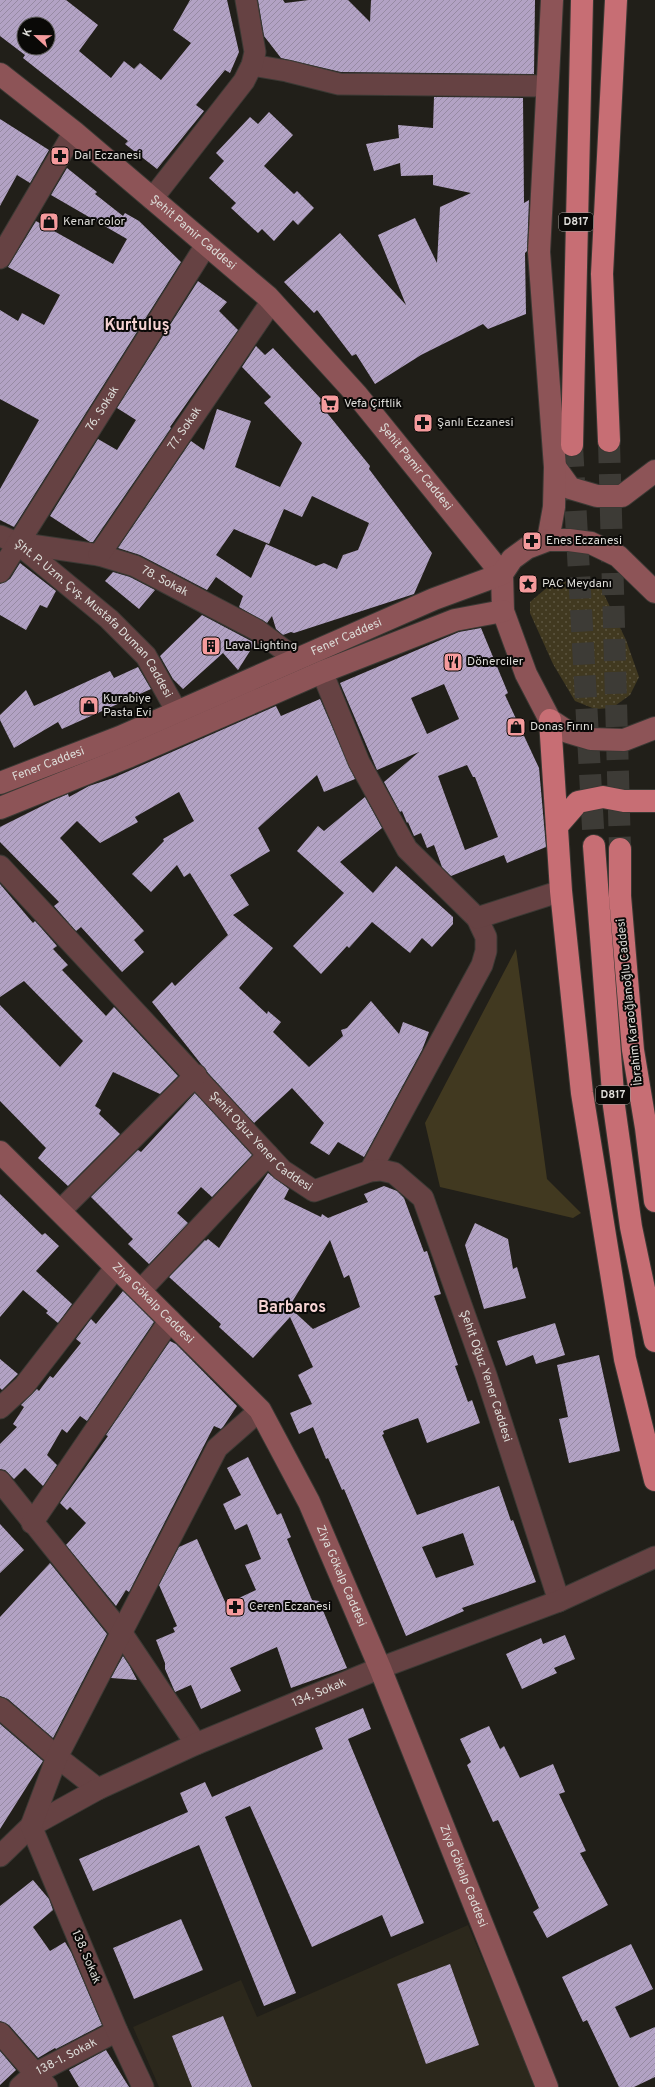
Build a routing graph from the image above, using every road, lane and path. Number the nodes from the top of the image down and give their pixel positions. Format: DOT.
graph roads {
  1 [pos="246,0"];
  2 [pos="552,0"];
  3 [pos="582,0"];
  4 [pos="616,0"];
  5 [pos="252,65"];
  6 [pos="0,74"];
  7 [pos="547,86"];
  8 [pos="74,132"];
  9 [pos="152,199"];
  10 [pos="206,245"];
  11 [pos="0,258"];
  12 [pos="272,301"];
  13 [pos="609,441"];
  14 [pos="572,445"];
  15 [pos="555,467"];
  16 [pos="655,471"];
  17 [pos="9,540"];
  18 [pos="548,540"];
  19 [pos="99,555"];
  20 [pos="0,572"];
  21 [pos="502,574"];
  22 [pos="655,592"];
  23 [pos="503,611"];
  24 [pos="296,659"];
  25 [pos="322,672"];
  26 [pos="177,712"];
  27 [pos="550,720"];
  28 [pos="655,728"];
  29 [pos="0,783"];
  30 [pos="655,801"];
  31 [pos="0,808"];
  32 [pos="558,825"];
  33 [pos="594,846"];
  34 [pos="620,849"];
  35 [pos="0,866"];
  36 [pos="561,892"];
  37 [pos="477,918"];
  38 [pos="196,1076"];
  39 [pos="0,1152"];
  40 [pos="268,1155"];
  41 [pos="370,1171"];
  42 [pos="655,1201"];
  43 [pos="60,1211"];
  44 [pos="116,1267"];
  45 [pos="140,1291"];
  46 [pos="170,1320"];
  47 [pos="655,1341"];
  48 [pos="0,1408"];
  49 [pos="260,1410"];
  50 [pos="655,1480"];
  51 [pos="0,1481"];
  52 [pos="32,1523"];
  53 [pos="655,1557"];
  54 [pos="559,1601"];
  55 [pos="121,1632"];
  56 [pos="380,1668"];
  57 [pos="0,1708"];
  58 [pos="196,1744"];
  59 [pos="57,1757"];
  60 [pos="98,1789"];
  61 [pos="31,1826"];
  62 [pos="0,1856"];
  63 [pos="117,2031"];
  64 [pos="0,2033"];
  65 [pos="42,2080"];
  66 [pos="20,2087"];
  67 [pos="143,2087"];
  68 [pos="547,2087"];
  1 -- 5 [label="street"];
  2 -- 7 [label="main road"];
  3 -- 14 [label="highway, D817"];
  4 -- 13 [label="highway, D817"];
  5 -- 7 [label="street"];
  5 -- 9 [label="street"];
  6 -- 8 [label="main road, Şehit Pamir Caddesi"];
  7 -- 15 [label="main road"];
  8 -- 9 [label="main road, Şehit Pamir Caddesi"];
  8 -- 11 [label="street"];
  9 -- 10 [label="main road, Şehit Pamir Caddesi"];
  10 -- 12 [label="main road, Şehit Pamir Caddesi"];
  10 -- 17 [label="street, 76. Sokak"];
  12 -- 19 [label="street, 77. Sokak"];
  12 -- 21 [label="main road, Şehit Pamir Caddesi"];
  15 -- 16 [label="main road"];
  15 -- 18 [label="main road"];
  17 -- 19 [label="street, 78. Sokak"];
  17 -- 20 [label="street, 76. Sokak"];
  17 -- 26 [label="street, Şht. P. Uzm. Çvş. Mustafa Duman Caddesi"];
  18 -- 21 [label="main road"];
  18 -- 22 [label="main road"];
  19 -- 24 [label="street, 78. Sokak"];
  21 -- 23 [label="main road"];
  21 -- 24 [label="main road, Fener Caddesi"];
  23 -- 25 [label="main road, Fener Caddesi"];
  23 -- 27 [label="main road"];
  24 -- 26 [label="main road, Fener Caddesi"];
  25 -- 31 [label="main road, Fener Caddesi"];
  25 -- 37 [label="street"];
  26 -- 29 [label="main road, Fener Caddesi"];
  27 -- 28 [label="main road"];
  27 -- 32 [label="highway"];
  30 -- 32 [label="highway"];
  32 -- 36 [label="highway"];
  33 -- 47 [label="highway, D817"];
  34 -- 42 [label="highway, İbrahim Karaoğlanoğlu Caddesi / D817"];
  35 -- 38 [label="street, Şehit Oğuz Yener Caddesi"];
  36 -- 37 [label="street"];
  36 -- 50 [label="highway"];
  37 -- 41 [label="street"];
  38 -- 40 [label="street, Şehit Oğuz Yener Caddesi"];
  38 -- 43 [label="street"];
  39 -- 43 [label="main road, Ziya Gökalp Caddesi"];
  40 -- 41 [label="street, Şehit Oğuz Yener Caddesi"];
  40 -- 45 [label="street"];
  41 -- 54 [label="street, Şehit Oğuz Yener Caddesi"];
  43 -- 44 [label="main road, Ziya Gökalp Caddesi"];
  44 -- 45 [label="main road, Ziya Gökalp Caddesi"];
  44 -- 48 [label="street"];
  45 -- 46 [label="main road, Ziya Gökalp Caddesi"];
  46 -- 49 [label="main road, Ziya Gökalp Caddesi"];
  46 -- 52 [label="street"];
  49 -- 55 [label="street"];
  49 -- 56 [label="main road, Ziya Gökalp Caddesi"];
  51 -- 52 [label="street"];
  52 -- 55 [label="street"];
  53 -- 54 [label="street, 134. Sokak"];
  54 -- 56 [label="street, 134. Sokak"];
  55 -- 58 [label="street"];
  55 -- 59 [label="street"];
  56 -- 58 [label="street, 134. Sokak"];
  56 -- 68 [label="main road, Ziya Gökalp Caddesi"];
  57 -- 59 [label="street"];
  58 -- 60 [label="street, 134. Sokak"];
  59 -- 60 [label="street"];
  59 -- 61 [label="street"];
  60 -- 61 [label="street, 134. Sokak"];
  61 -- 62 [label="street, 134. Sokak"];
  61 -- 63 [label="street, 138. Sokak"];
  63 -- 65 [label="street, 138-1. Sokak"];
  63 -- 67 [label="street, 138. Sokak"];
  64 -- 65 [label="street"];
  65 -- 66 [label="street, 138-1. Sokak"];
}
